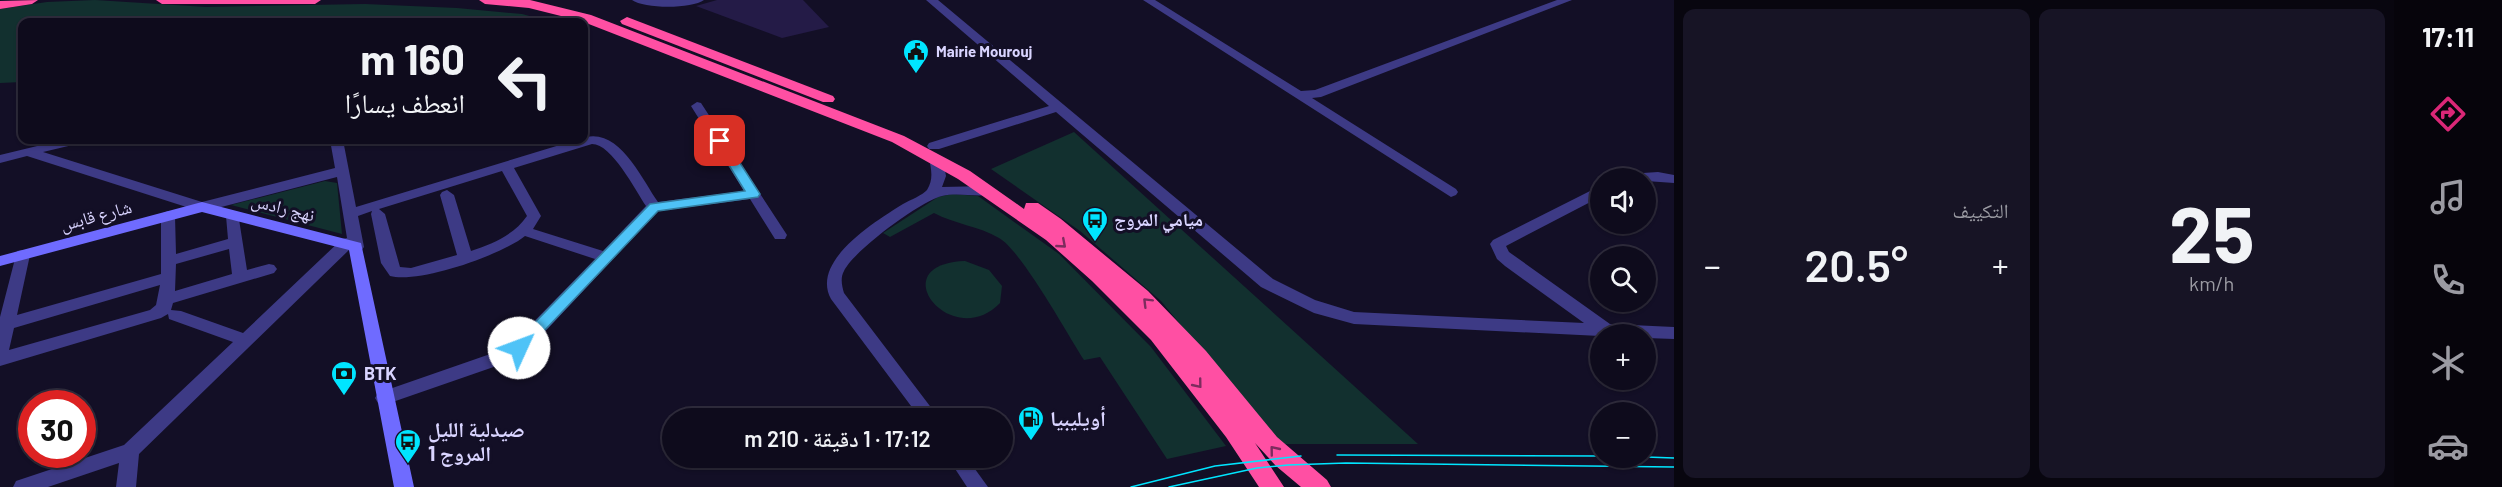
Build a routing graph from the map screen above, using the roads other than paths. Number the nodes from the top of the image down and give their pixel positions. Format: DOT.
graph roads {
  1 [pos="32,0"];
  2 [pos="162,0"];
  3 [pos="315,0"];
  4 [pos="485,0"];
  5 [pos="514,0"];
  6 [pos="571,0"];
  7 [pos="637,0"];
  8 [pos="699,0"];
  9 [pos="931,0"];
  10 [pos="1148,0"];
  11 [pos="1567,0"];
  12 [pos="0,5"];
  13 [pos="554,9"];
  14 [pos="586,18"];
  15 [pos="588,19"];
  16 [pos="1299,95"];
  17 [pos="698,106"];
  18 [pos="1057,106"];
  19 [pos="588,140"];
  20 [pos="60,144"];
  21 [pos="338,144"];
  22 [pos="572,144"];
  23 [pos="28,152"];
  24 [pos="935,152"];
  25 [pos="0,159"];
  26 [pos="506,166"];
  27 [pos="342,171"];
  28 [pos="1656,176"];
  29 [pos="1674,179"];
  30 [pos="988,191"];
  31 [pos="1451,192"];
  32 [pos="753,194"];
  33 [pos="932,194"];
  34 [pos="447,195"];
  35 [pos="1590,196"];
  36 [pos="202,207"];
  37 [pos="654,207"];
  38 [pos="351,213"];
  39 [pos="378,214"];
  40 [pos="168,216"];
  41 [pos="233,216"];
  42 [pos="525,231"];
  43 [pos="780,235"];
  44 [pos="236,242"];
  45 [pos="351,245"];
  46 [pos="22,255"];
  47 [pos="465,257"];
  48 [pos="607,258"];
  49 [pos="0,261"];
  50 [pos="169,269"];
  51 [pos="269,269"];
  52 [pos="240,278"];
  53 [pos="168,299"];
  54 [pos="175,315"];
  55 [pos="8,324"];
  56 [pos="1598,324"];
  57 [pos="1590,328"];
  58 [pos="1656,332"];
  59 [pos="1674,333"];
  60 [pos="245,340"];
  61 [pos="0,351"];
  62 [pos="0,359"];
  63 [pos="384,398"];
  64 [pos="922,408"];
  65 [pos="130,450"];
  66 [pos="964,468"];
  67 [pos="23,487"];
  68 [pos="126,487"];
  69 [pos="404,487"];
  70 [pos="978,487"];
  71 [pos="1272,487"];
  72 [pos="1319,487"];
  1 -- 12 [label="highway"];
  2 -- 3 [label="highway"];
  4 -- 13 [label="highway"];
  5 -- 13 [label="highway"];
  6 -- 24 [label="highway"];
  7 -- 8 [label="street"];
  9 -- 18 [label="street"];
  10 -- 16 [label="street"];
  11 -- 16 [label="street"];
  13 -- 14 [label="highway"];
  15 -- 24 [label="highway"];
  16 -- 31 [label="street"];
  17 -- 32 [label="street"];
  18 -- 24 [label="street"];
  18 -- 57 [label="street"];
  19 -- 37 [label="street"];
  20 -- 23 [label="street"];
  21 -- 27 [label="street"];
  22 -- 26 [label="street"];
  23 -- 25 [label="street"];
  23 -- 36 [label="street"];
  24 -- 30 [label="highway"];
  24 -- 33 [label="street"];
  72 -- 24 [label="highway, one-way"];
  26 -- 38 [label="street"];
  26 -- 42 [label="street"];
  27 -- 36 [label="street"];
  27 -- 38 [label="street"];
  28 -- 29 [label="street"];
  30 -- 33 [label="street"];
  30 -- 71 [label="highway, one-way"];
  32 -- 37 [label="street"];
  32 -- 43 [label="street"];
  33 -- 64 [label="street"];
  34 -- 47 [label="street"];
  35 -- 56 [label="street"];
  36 -- 40 [label="street, شارع قابس"];
  36 -- 41 [label="street, نهج رادس"];
  37 -- 48 [label="street"];
  38 -- 45 [label="street"];
  39 -- 47 [label="street"];
  40 -- 46 [label="street, شارع قابس"];
  40 -- 50 [label="street"];
  41 -- 44 [label="street"];
  41 -- 45 [label="street, نهج رادس"];
  42 -- 47 [label="street"];
  42 -- 48 [label="street"];
  44 -- 50 [label="street"];
  44 -- 52 [label="street"];
  45 -- 60 [label="street"];
  45 -- 63 [label="street"];
  46 -- 49 [label="street, شارع قابس"];
  46 -- 55 [label="street"];
  48 -- 63 [label="street"];
  50 -- 53 [label="street"];
  50 -- 55 [label="street"];
  51 -- 52 [label="street"];
  52 -- 53 [label="street"];
  53 -- 62 [label="street"];
  54 -- 60 [label="street"];
  55 -- 61 [label="street"];
  58 -- 59 [label="street"];
  60 -- 65 [label="street"];
  63 -- 69 [label="street"];
  65 -- 67 [label="street"];
  65 -- 68 [label="street"];
  66 -- 70 [label="street"];
}
